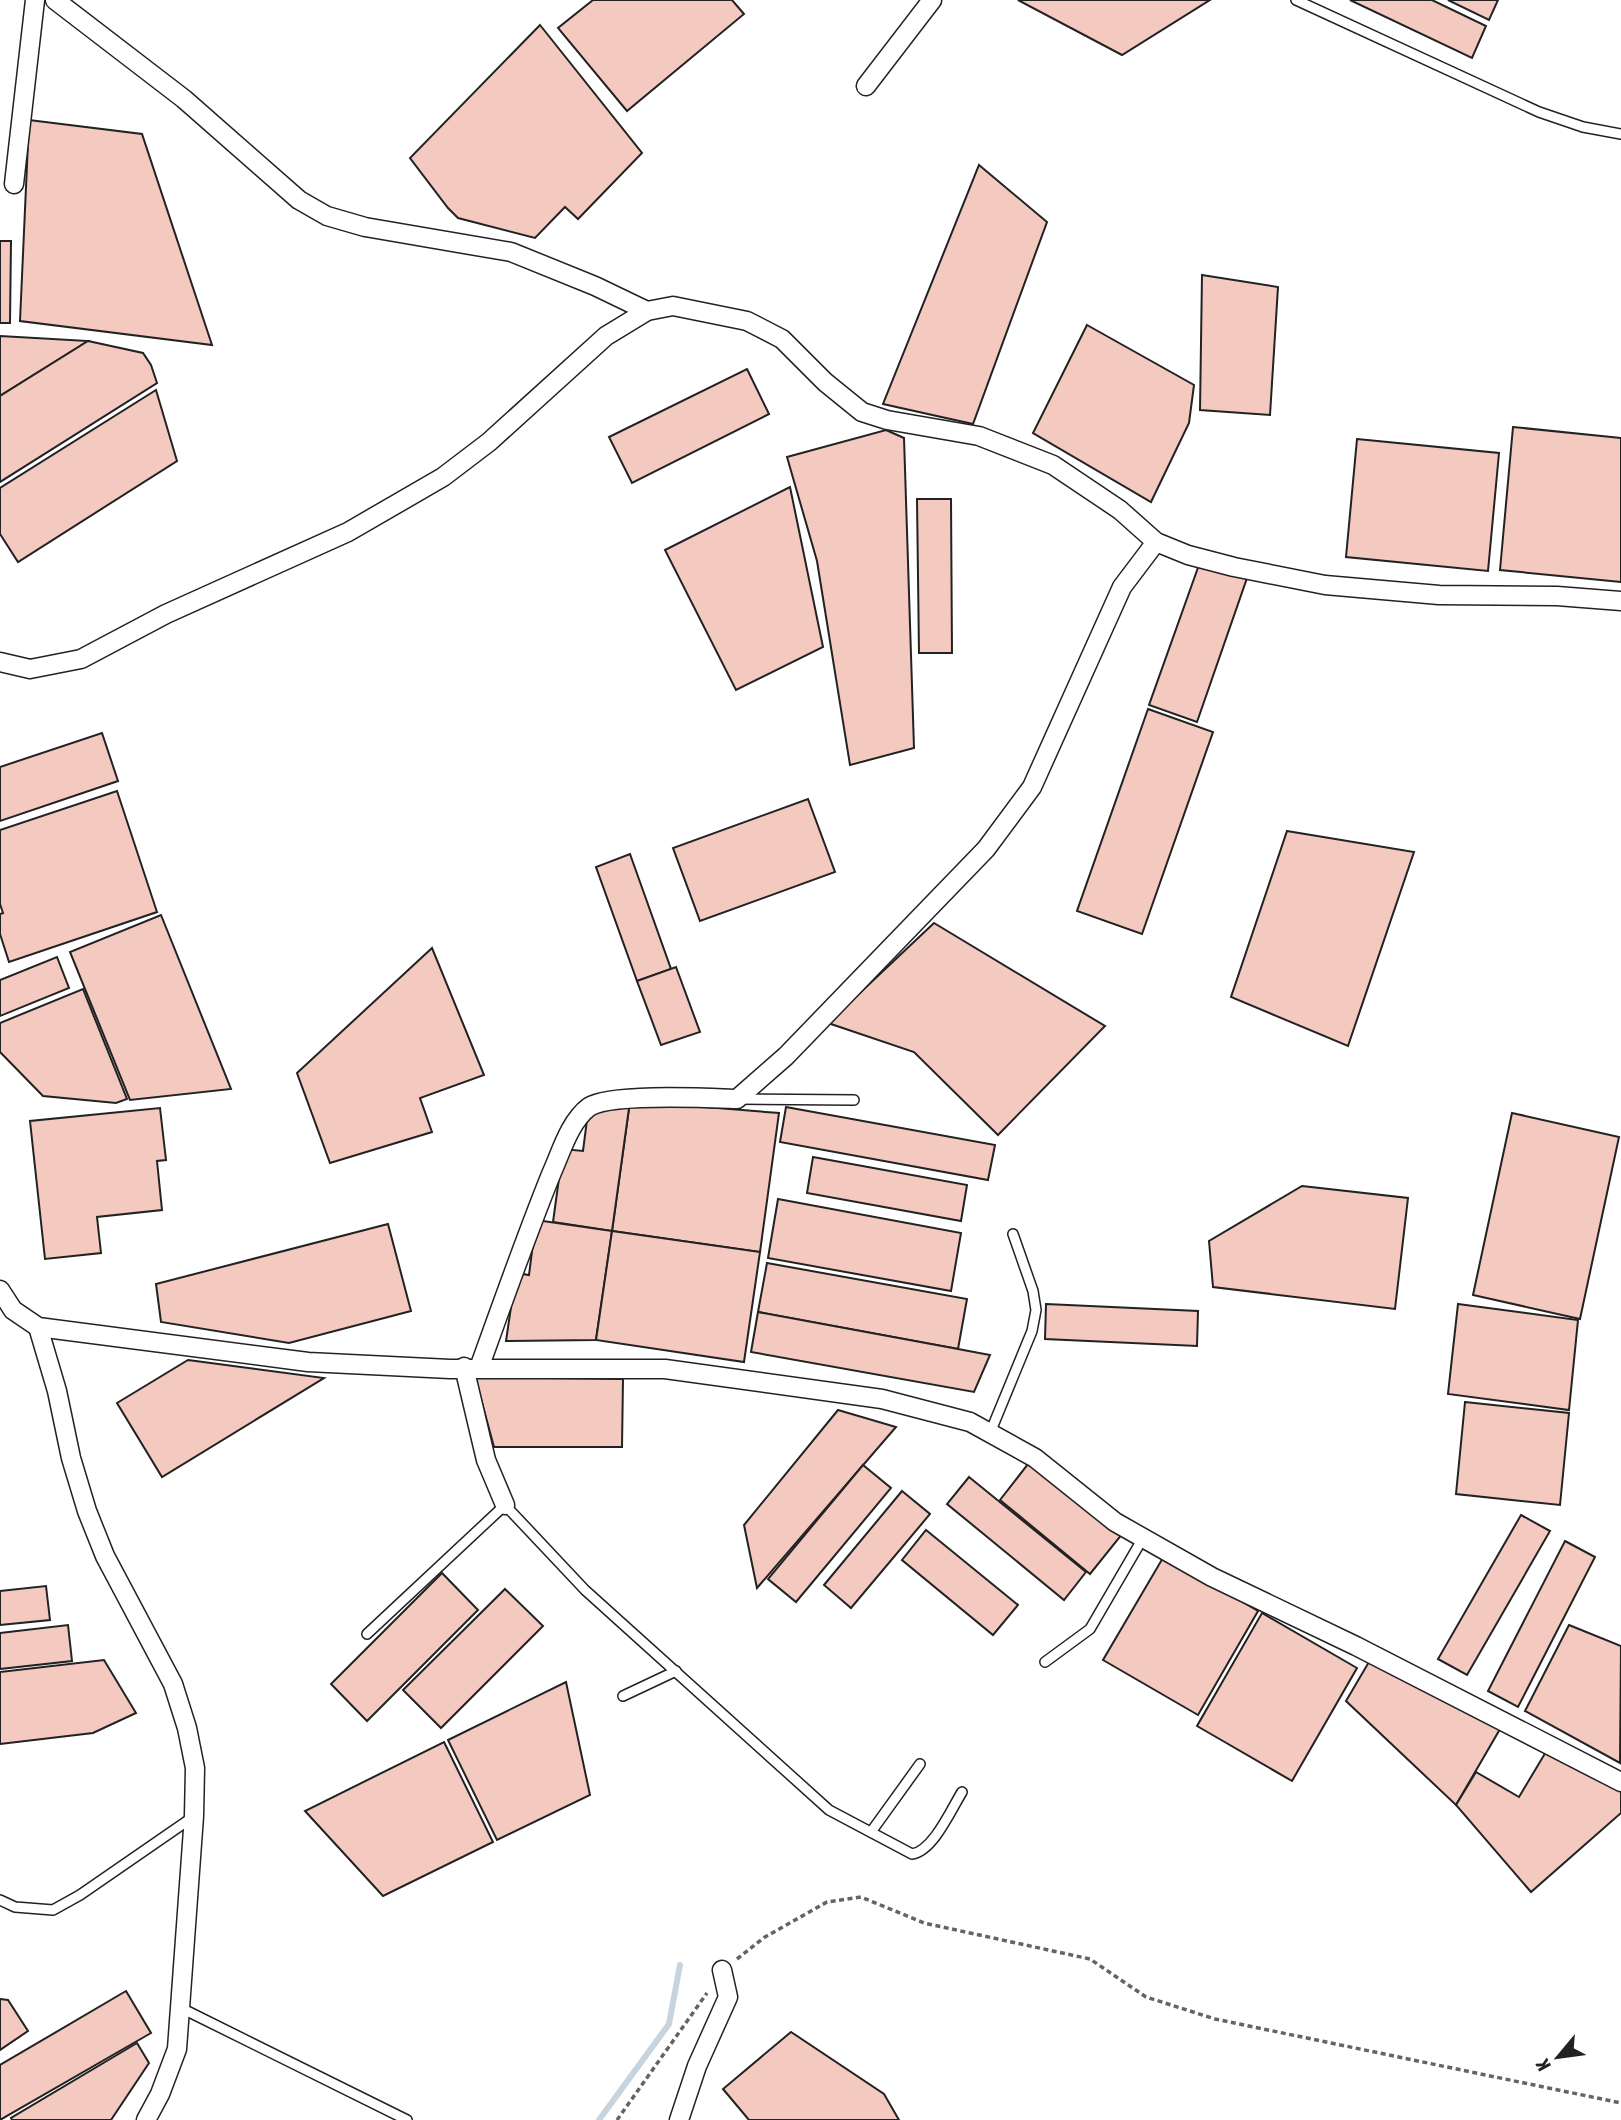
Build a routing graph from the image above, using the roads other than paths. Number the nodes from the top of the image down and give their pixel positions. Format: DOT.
graph roads {
  1 [pos="36,0"];
  2 [pos="55,0"];
  3 [pos="932,0"];
  4 [pos="1296,0"];
  5 [pos="866,86"];
  6 [pos="1621,134"];
  7 [pos="13,184"];
  8 [pos="647,311"];
  9 [pos="1156,542"];
  10 [pos="1621,601"];
  11 [pos="0,663"];
  12 [pos="737,1098"];
  13 [pos="854,1100"];
  14 [pos="1013,1234"];
  15 [pos="0,1290"];
  16 [pos="38,1327"];
  17 [pos="471,1367"];
  18 [pos="990,1433"];
  19 [pos="505,1505"];
  20 [pos="1143,1538"];
  21 [pos="368,1634"];
  22 [pos="1045,1662"];
  23 [pos="676,1671"];
  24 [pos="623,1696"];
  25 [pos="920,1764"];
  26 [pos="1621,1782"];
  27 [pos="962,1792"];
  28 [pos="194,1816"];
  29 [pos="871,1832"];
  30 [pos="0,1900"];
  31 [pos="722,1970"];
  32 [pos="181,2008"];
  33 [pos="146,2120"];
  34 [pos="408,2120"];
  35 [pos="679,2120"];
  1 -- 7 [label="street"];
  2 -- 8 [label="street"];
  3 -- 5 [label="street"];
  4 -- 6 [label="lane"];
  8 -- 9 [label="street"];
  8 -- 11 [label="street"];
  9 -- 10 [label="street"];
  9 -- 12 [label="street"];
  12 -- 13 [label="lane"];
  12 -- 17 [label="street"];
  14 -- 18 [label="lane"];
  15 -- 16 [label="street"];
  16 -- 17 [label="street"];
  16 -- 28 [label="street"];
  17 -- 18 [label="street"];
  17 -- 19 [label="street"];
  18 -- 20 [label="street"];
  19 -- 21 [label="lane"];
  19 -- 23 [label="lane"];
  20 -- 22 [label="lane"];
  20 -- 26 [label="street"];
  23 -- 24 [label="lane"];
  23 -- 29 [label="lane"];
  25 -- 29 [label="lane"];
  27 -- 29 [label="lane"];
  28 -- 30 [label="lane"];
  28 -- 32 [label="street"];
  31 -- 35 [label="street"];
  32 -- 33 [label="street"];
  32 -- 34 [label="lane"];
}
